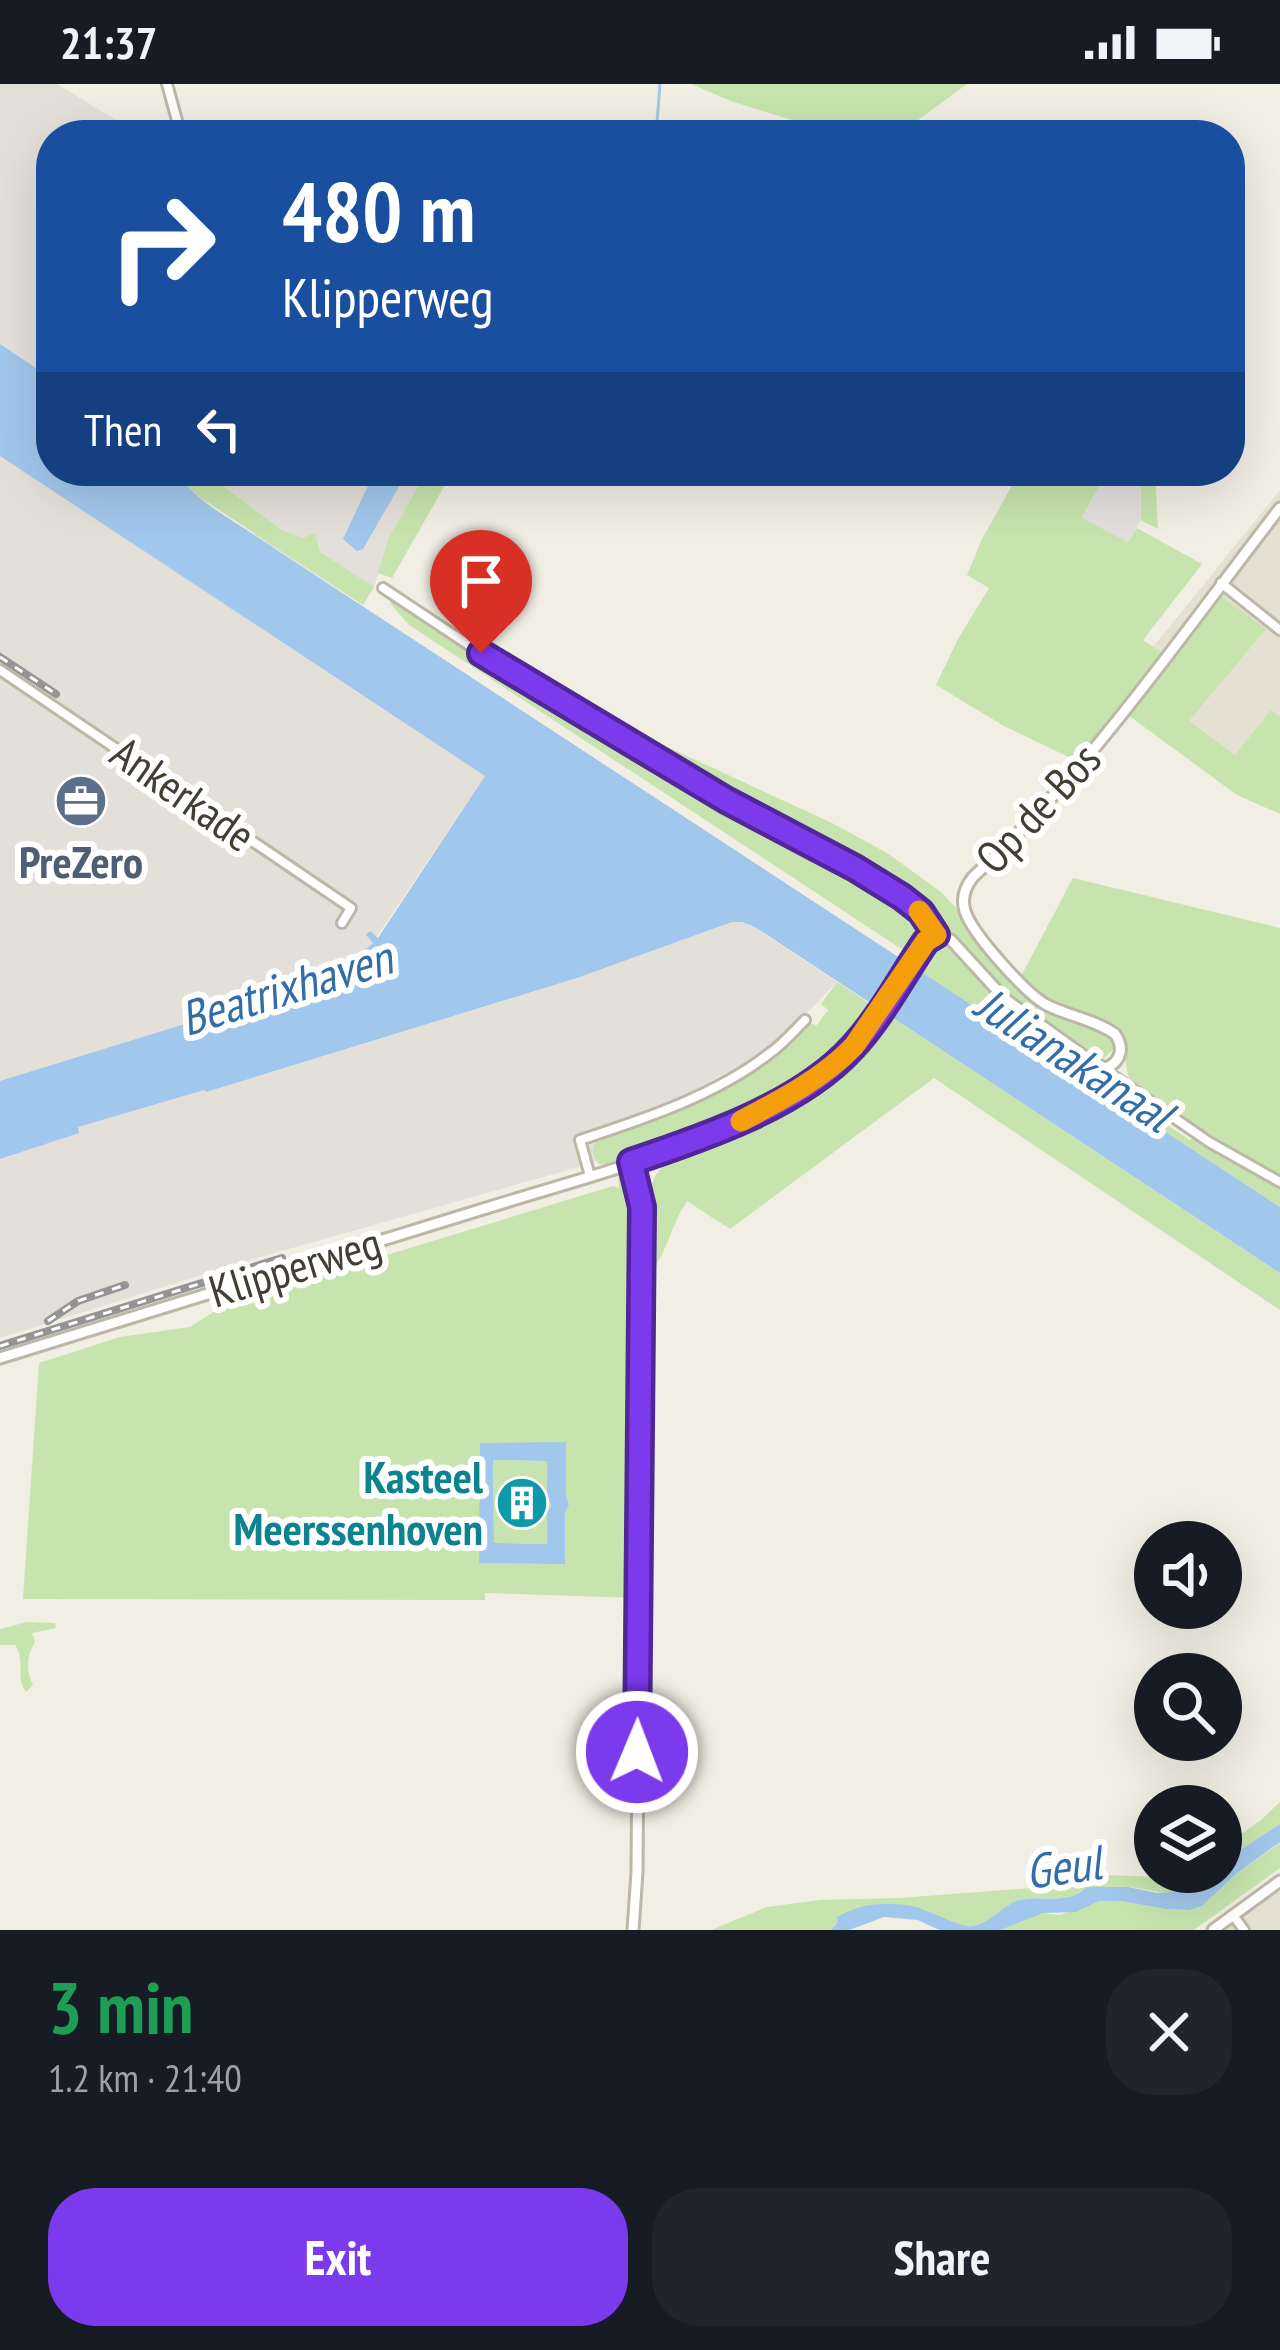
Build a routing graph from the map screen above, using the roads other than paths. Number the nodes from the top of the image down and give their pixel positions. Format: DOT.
graph roads {
  1 [pos="167,84"];
  2 [pos="177,120"];
  3 [pos="1280,508"];
  4 [pos="1221,583"];
  5 [pos="383,588"];
  6 [pos="1280,630"];
  7 [pos="0,670"];
  8 [pos="342,923"];
  9 [pos="936,935"];
  10 [pos="805,1021"];
  11 [pos="1102,1067"];
  12 [pos="631,1162"];
  13 [pos="590,1176"];
  14 [pos="1280,1182"];
  15 [pos="0,1358"];
  16 [pos="1280,1881"];
  17 [pos="1233,1915"];
  18 [pos="633,1930"];
  19 [pos="1213,1930"];
  20 [pos="1244,1930"];
  1 -- 2 [label="street"];
  3 -- 4 [label="street, Op de Bos"];
  4 -- 6 [label="street"];
  4 -- 11 [label="street, Op de Bos"];
  5 -- 9 [label="street"];
  7 -- 8 [label="street, Ankerkade"];
  9 -- 11 [label="street"];
  9 -- 12 [label="street, Klipperweg"];
  10 -- 13 [label="street"];
  11 -- 14 [label="street"];
  12 -- 13 [label="street, Klipperweg"];
  12 -- 18 [label="street"];
  13 -- 15 [label="street, Klipperweg"];
  16 -- 17 [label="street"];
  17 -- 19 [label="street"];
  17 -- 20 [label="street"];
}
